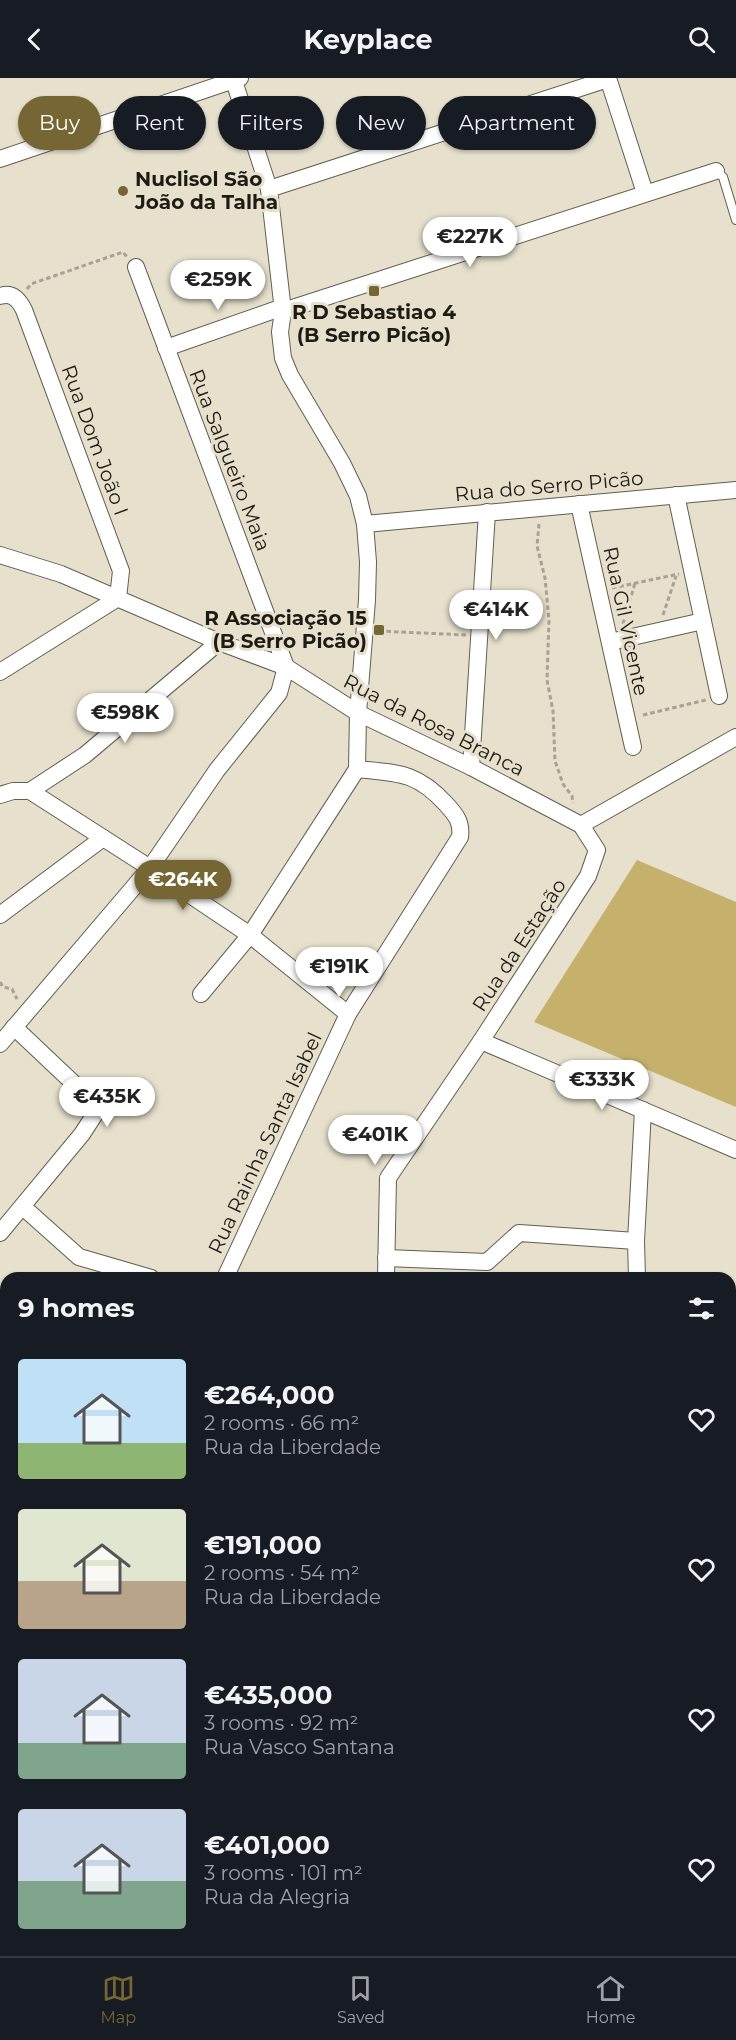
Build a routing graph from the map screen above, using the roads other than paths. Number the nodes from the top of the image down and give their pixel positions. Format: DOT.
graph roads {
  1 [pos="236,79"];
  2 [pos="608,79"];
  3 [pos="0,159"];
  4 [pos="716,171"];
  5 [pos="269,189"];
  6 [pos="645,193"];
  7 [pos="736,220"];
  8 [pos="136,267"];
  9 [pos="0,296"];
  10 [pos="283,309"];
  11 [pos="166,348"];
  12 [pos="736,489"];
  13 [pos="676,495"];
  14 [pos="579,504"];
  15 [pos="487,512"];
  16 [pos="365,524"];
  17 [pos="0,555"];
  18 [pos="118,598"];
  19 [pos="703,621"];
  20 [pos="614,641"];
  21 [pos="219,642"];
  22 [pos="286,667"];
  23 [pos="0,672"];
  24 [pos="719,696"];
  25 [pos="358,713"];
  26 [pos="736,737"];
  27 [pos="633,747"];
  28 [pos="471,767"];
  29 [pos="357,769"];
  30 [pos="30,791"];
  31 [pos="0,795"];
  32 [pos="578,824"];
  33 [pos="103,838"];
  34 [pos="150,868"];
  35 [pos="0,915"];
  36 [pos="250,935"];
  37 [pos="201,994"];
  38 [pos="348,1014"];
  39 [pos="14,1028"];
  40 [pos="481,1041"];
  41 [pos="0,1044"];
  42 [pos="643,1110"];
  43 [pos="736,1150"];
  44 [pos="23,1207"];
  45 [pos="0,1233"];
  46 [pos="636,1241"];
  47 [pos="386,1258"];
  48 [pos="130,1272"];
  49 [pos="228,1272"];
  50 [pos="386,1272"];
  51 [pos="637,1272"];
  1 -- 3 [label="street"];
  1 -- 5 [label="street"];
  2 -- 5 [label="street"];
  2 -- 6 [label="street"];
  4 -- 6 [label="street"];
  4 -- 7 [label="lane"];
  5 -- 10 [label="street"];
  6 -- 10 [label="street"];
  8 -- 11 [label="street, Rua Salgueiro Maia"];
  9 -- 18 [label="street, Rua Dom João I"];
  10 -- 11 [label="street"];
  10 -- 16 [label="street"];
  11 -- 22 [label="street, Rua Salgueiro Maia"];
  12 -- 13 [label="street, Rua do Serro Picão"];
  13 -- 14 [label="street, Rua do Serro Picão"];
  13 -- 19 [label="street"];
  14 -- 15 [label="street, Rua do Serro Picão"];
  14 -- 20 [label="street, Rua Gil Vicente"];
  15 -- 16 [label="street, Rua do Serro Picão"];
  15 -- 28 [label="street"];
  16 -- 25 [label="street"];
  17 -- 18 [label="street, Rua da Rosa Branca"];
  18 -- 21 [label="street, Rua da Rosa Branca"];
  18 -- 23 [label="street"];
  19 -- 20 [label="street"];
  19 -- 24 [label="street"];
  20 -- 27 [label="street, Rua Gil Vicente"];
  21 -- 22 [label="street, Rua da Rosa Branca"];
  21 -- 30 [label="street"];
  22 -- 25 [label="street, Rua da Rosa Branca"];
  22 -- 34 [label="street"];
  25 -- 28 [label="street, Rua da Rosa Branca"];
  25 -- 29 [label="street"];
  26 -- 32 [label="street"];
  28 -- 32 [label="street, Rua da Rosa Branca"];
  29 -- 36 [label="street"];
  29 -- 38 [label="street, Rua Rainha Santa Isabel"];
  30 -- 31 [label="street"];
  30 -- 33 [label="street"];
  32 -- 40 [label="street, Rua da Estação"];
  33 -- 34 [label="street"];
  33 -- 35 [label="street"];
  34 -- 36 [label="street"];
  34 -- 39 [label="street"];
  36 -- 37 [label="street"];
  36 -- 38 [label="street"];
  38 -- 49 [label="street, Rua Rainha Santa Isabel"];
  39 -- 41 [label="street"];
  39 -- 44 [label="street"];
  40 -- 42 [label="street"];
  40 -- 47 [label="street, Rua da Estação"];
  42 -- 43 [label="street"];
  42 -- 46 [label="street"];
  44 -- 45 [label="street"];
  44 -- 48 [label="street"];
  46 -- 47 [label="street"];
  46 -- 51 [label="street"];
  47 -- 50 [label="street, Rua da Estação"];
}
